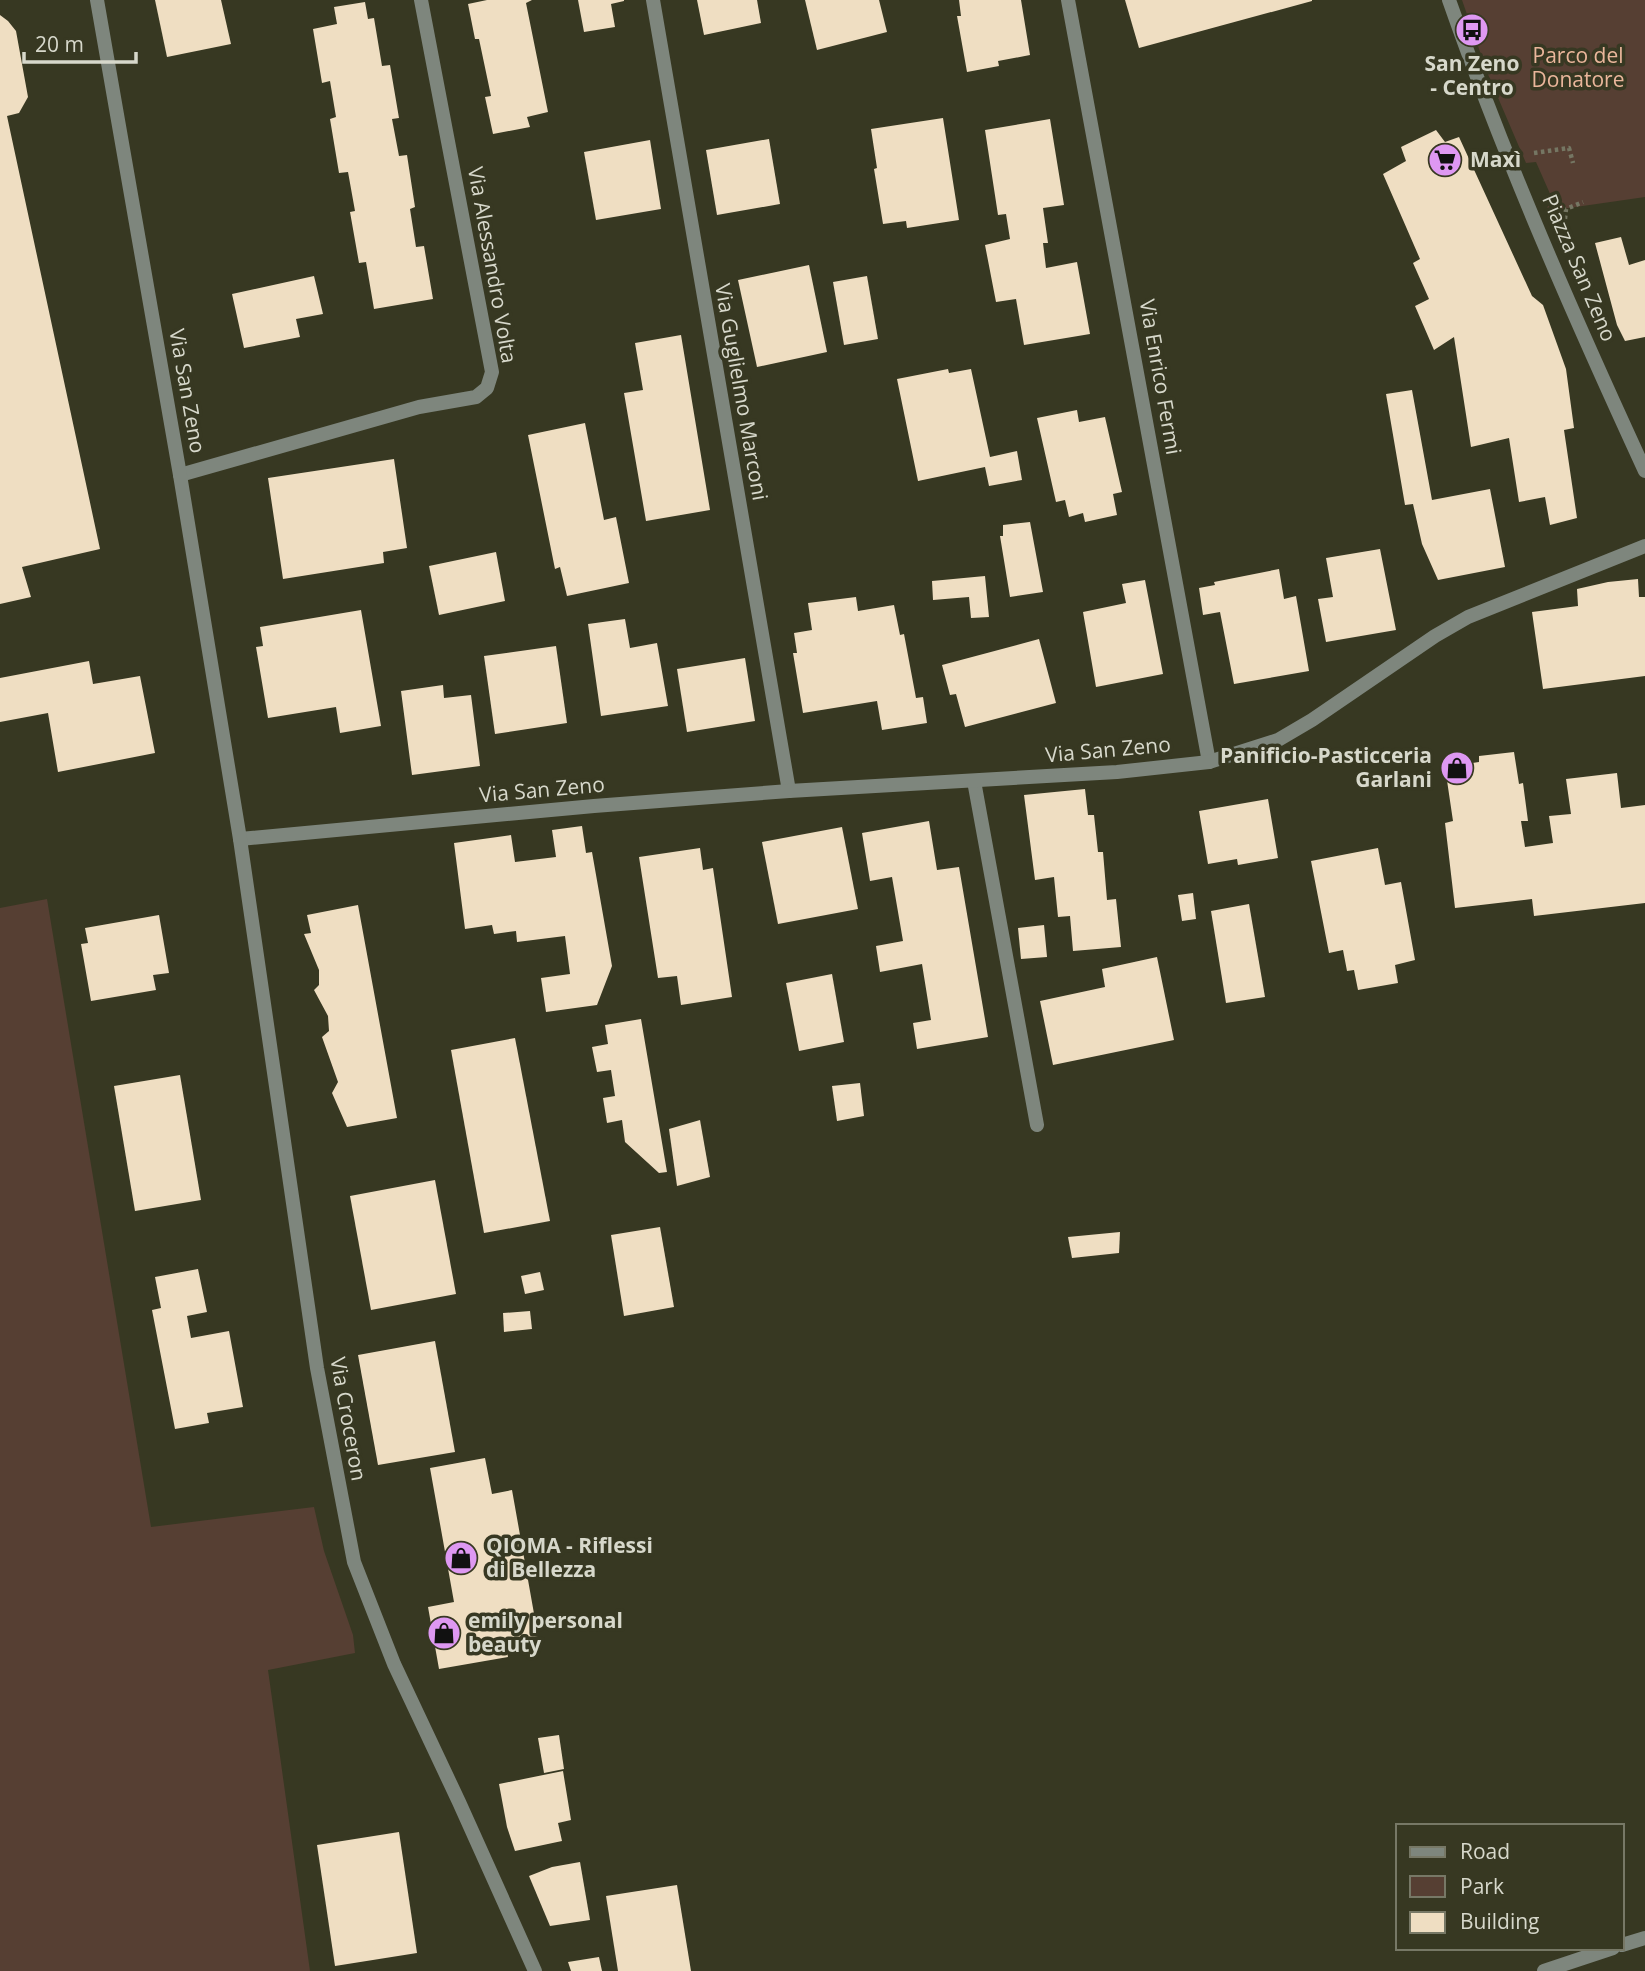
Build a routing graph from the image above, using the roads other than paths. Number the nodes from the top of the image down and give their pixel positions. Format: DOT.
graph roads {
  1 [pos="97,0"];
  2 [pos="421,0"];
  3 [pos="653,0"];
  4 [pos="1068,0"];
  5 [pos="1449,0"];
  6 [pos="1645,471"];
  7 [pos="180,475"];
  8 [pos="1645,546"];
  9 [pos="1209,762"];
  10 [pos="974,781"];
  11 [pos="789,791"];
  12 [pos="240,839"];
  13 [pos="1037,1125"];
  14 [pos="1645,1938"];
  15 [pos="1624,1944"];
  16 [pos="1607,1950"];
  17 [pos="535,1971"];
  18 [pos="1544,1971"];
  1 -- 7 [label="street, Via San Zeno"];
  2 -- 7 [label="street, Via Alessandro Volta"];
  3 -- 11 [label="street, Via Guglielmo Marconi"];
  4 -- 9 [label="street, Via Enrico Fermi"];
  5 -- 6 [label="street, Piazza San Zeno"];
  7 -- 12 [label="street, Via San Zeno"];
  8 -- 9 [label="street, Via San Zeno"];
  9 -- 10 [label="street, Via San Zeno"];
  10 -- 11 [label="street, Via San Zeno"];
  10 -- 13 [label="street"];
  11 -- 12 [label="street, Via San Zeno"];
  12 -- 17 [label="street, Via Croceron"];
  14 -- 15 [label="street"];
  16 -- 18 [label="street"];
}
